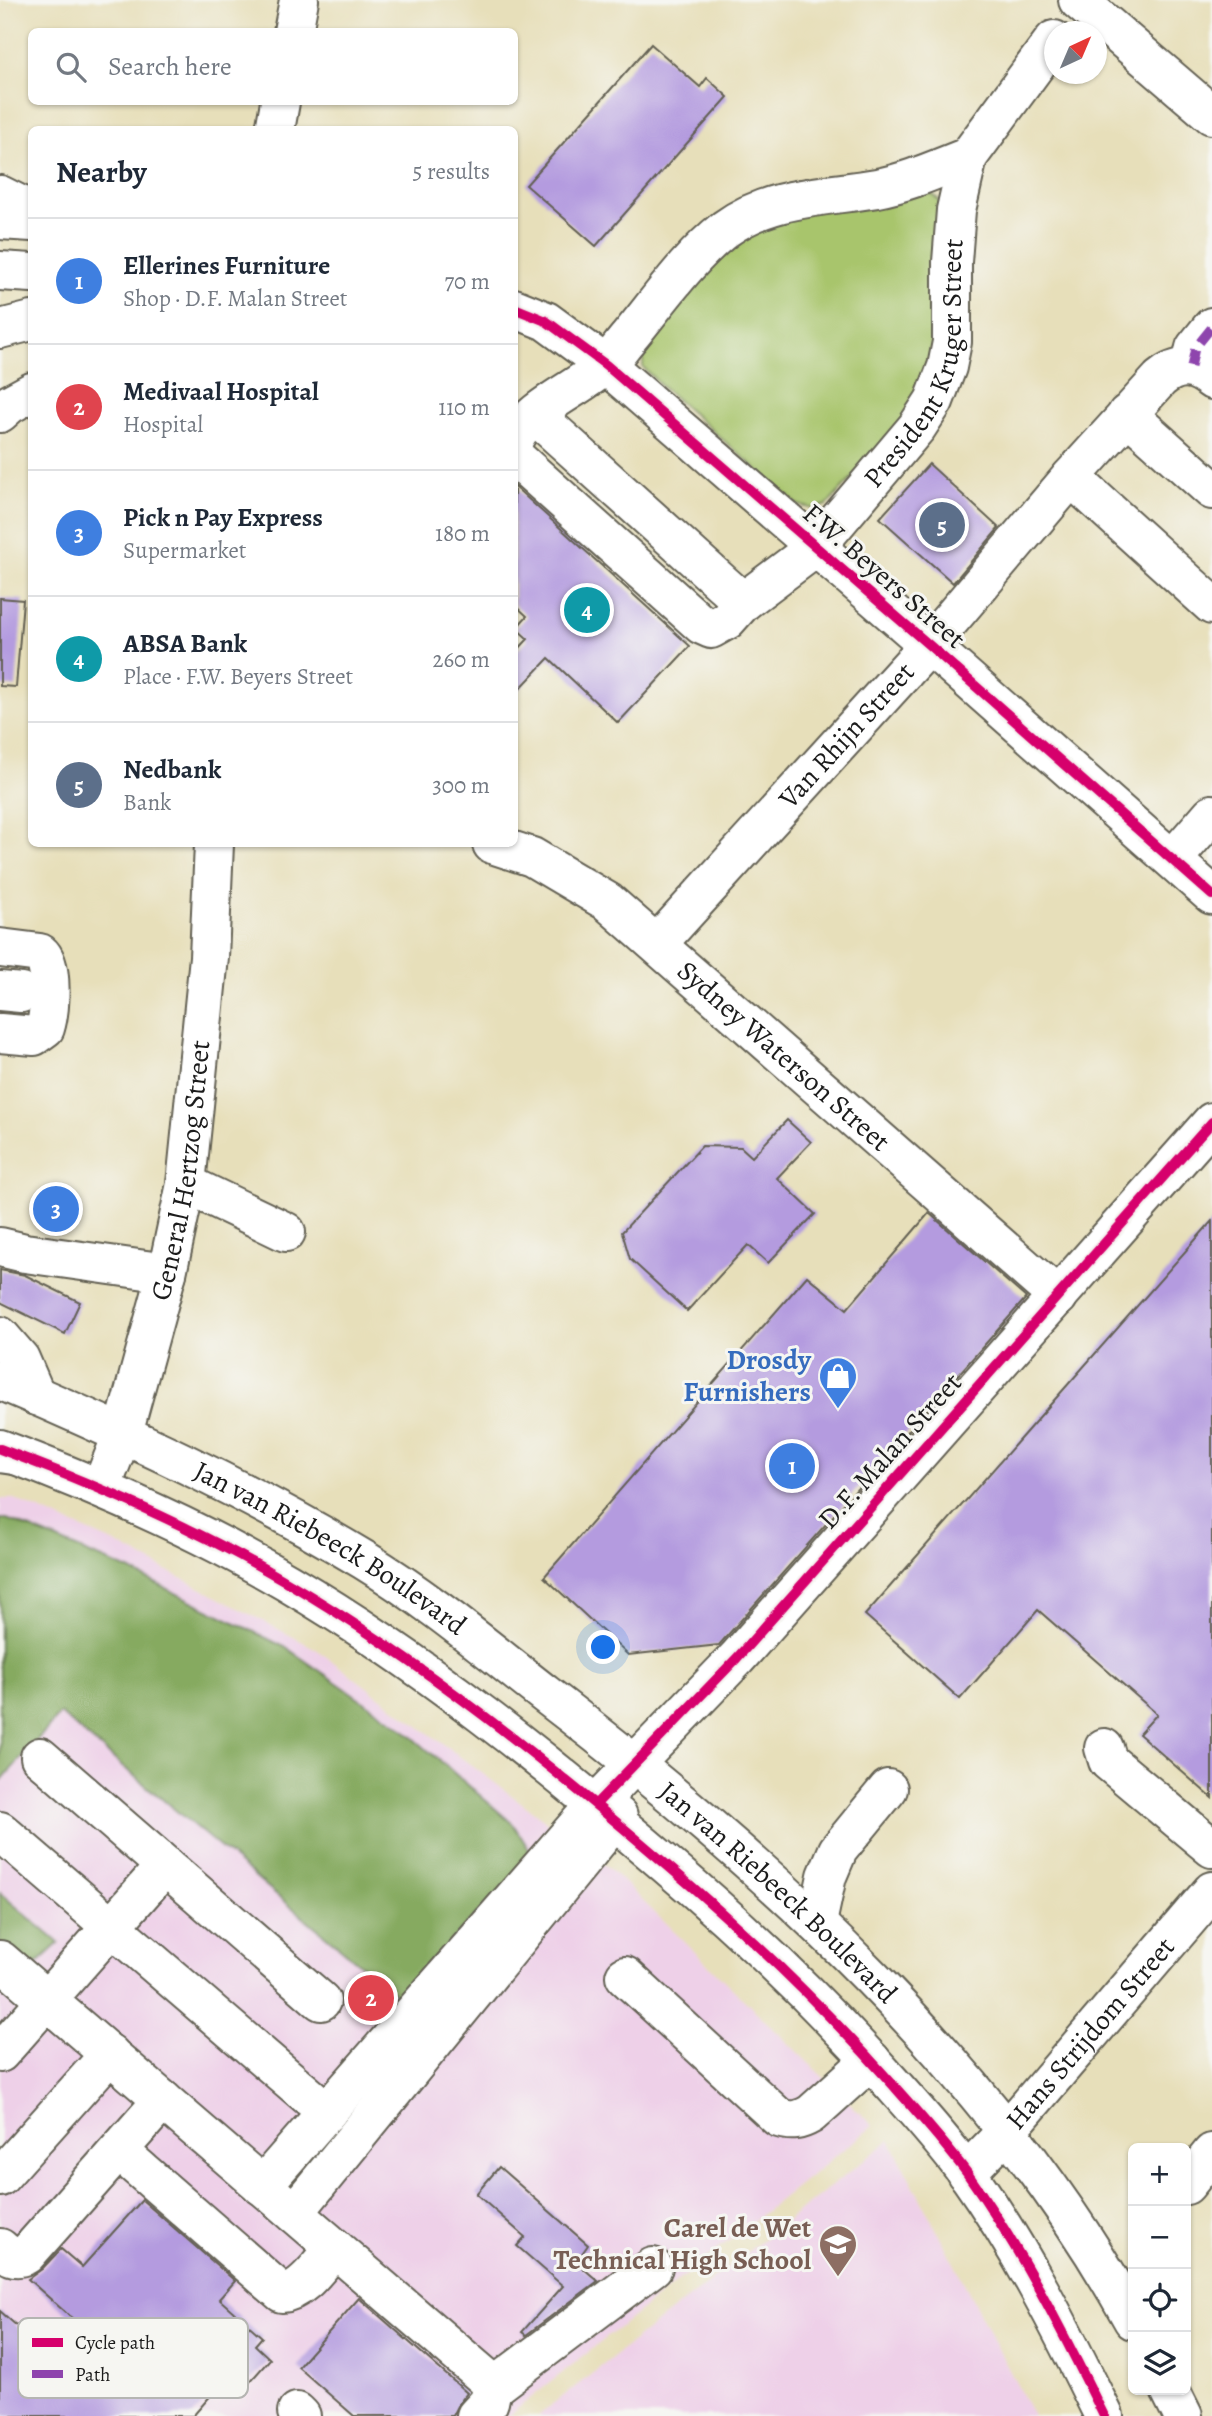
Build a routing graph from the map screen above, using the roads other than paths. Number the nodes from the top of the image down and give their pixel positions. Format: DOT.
graph roads {
  1 [pos="299,0"];
  2 [pos="1076,9"];
  3 [pos="293,28"];
  4 [pos="1044,55"];
  5 [pos="279,105"];
  6 [pos="1212,115"];
  7 [pos="276,126"];
  8 [pos="968,157"];
  9 [pos="0,195"];
  10 [pos="28,209"];
  11 [pos="0,219"];
  12 [pos="28,222"];
  13 [pos="0,271"];
  14 [pos="28,273"];
  15 [pos="518,310"];
  16 [pos="28,322"];
  17 [pos="1212,327"];
  18 [pos="0,329"];
  19 [pos="606,365"];
  20 [pos="1201,374"];
  21 [pos="28,394"];
  22 [pos="0,412"];
  23 [pos="1127,414"];
  24 [pos="525,427"];
  25 [pos="518,460"];
  26 [pos="1071,477"];
  27 [pos="1212,489"];
  28 [pos="815,548"];
  29 [pos="743,602"];
  30 [pos="1212,605"];
  31 [pos="929,645"];
  32 [pos="1212,814"];
  33 [pos="214,847"];
  34 [pos="501,847"];
  35 [pos="1173,859"];
  36 [pos="1212,895"];
  37 [pos="657,944"];
  38 [pos="0,948"];
  39 [pos="0,1033"];
  40 [pos="1212,1122"];
  41 [pos="186,1184"];
  42 [pos="286,1232"];
  43 [pos="0,1247"];
  44 [pos="167,1273"];
  45 [pos="1058,1297"];
  46 [pos="0,1336"];
  47 [pos="0,1380"];
  48 [pos="36,1396"];
  49 [pos="124,1433"];
  50 [pos="5,1452"];
  51 [pos="101,1488"];
  52 [pos="1104,1748"];
  53 [pos="40,1757"];
  54 [pos="644,1771"];
  55 [pos="888,1789"];
  56 [pos="605,1812"];
  57 [pos="0,1831"];
  58 [pos="1212,1848"];
  59 [pos="838,1850"];
  60 [pos="166,1866"];
  61 [pos="767,1879"];
  62 [pos="1212,1891"];
  63 [pos="817,1923"];
  64 [pos="112,1927"];
  65 [pos="0,1960"];
  66 [pos="625,1976"];
  67 [pos="48,2001"];
  68 [pos="321,2001"];
  69 [pos="0,2053"];
  70 [pos="110,2054"];
  71 [pos="871,2060"];
  72 [pos="163,2100"];
  73 [pos="327,2112"];
  74 [pos="1007,2131"];
  75 [pos="119,2151"];
  76 [pos="1212,2153"];
  77 [pos="966,2173"];
  78 [pos="0,2177"];
  79 [pos="1191,2179"];
  80 [pos="262,2186"];
  81 [pos="294,2213"];
  82 [pos="0,2248"];
  83 [pos="335,2248"];
  84 [pos="653,2267"];
  85 [pos="1128,2312"];
  86 [pos="1173,2395"];
  87 [pos="484,2402"];
  88 [pos="1104,2416"];
  89 [pos="1184,2416"];
  1 -- 3 [label="street"];
  2 -- 6 [label="street"];
  4 -- 8 [label="street, President Kruger Street"];
  5 -- 7 [label="street"];
  8 -- 19 [label="street"];
  8 -- 28 [label="street, President Kruger Street"];
  9 -- 10 [label="street"];
  11 -- 12 [label="street"];
  13 -- 14 [label="street"];
  15 -- 19 [label="street, F.W. Beyers Street"];
  16 -- 18 [label="street"];
  17 -- 20 [label="street"];
  19 -- 24 [label="street"];
  19 -- 28 [label="street, F.W. Beyers Street"];
  20 -- 23 [label="street, Van Rhijn Street"];
  21 -- 22 [label="street"];
  23 -- 26 [label="street, Van Rhijn Street"];
  23 -- 27 [label="street"];
  24 -- 29 [label="street"];
  25 -- 29 [label="street, President Kruger Street"];
  26 -- 30 [label="street"];
  26 -- 31 [label="street, Van Rhijn Street"];
  28 -- 29 [label="street, President Kruger Street"];
  28 -- 31 [label="street, F.W. Beyers Street"];
  31 -- 35 [label="street, F.W. Beyers Street"];
  31 -- 37 [label="street, Van Rhijn Street"];
  32 -- 35 [label="street"];
  33 -- 41 [label="street, General Hertzog Street"];
  34 -- 37 [label="street, Sydney Waterson Street"];
  35 -- 36 [label="street, F.W. Beyers Street"];
  37 -- 45 [label="street, Sydney Waterson Street"];
  38 -- 39 [label="street"];
  40 -- 45 [label="street, D.F. Malan Street"];
  41 -- 42 [label="street"];
  41 -- 44 [label="street, General Hertzog Street"];
  43 -- 44 [label="street"];
  44 -- 49 [label="street, General Hertzog Street"];
  45 -- 54 [label="street, D.F. Malan Street"];
  46 -- 48 [label="street"];
  47 -- 48 [label="street, Jan van Riebeeck Boulevard"];
  48 -- 49 [label="street, Jan van Riebeeck Boulevard"];
  49 -- 51 [label="street, General Hertzog Street"];
  49 -- 54 [label="street, Jan van Riebeeck Boulevard"];
  50 -- 51 [label="street, Jan van Riebeeck Boulevard"];
  51 -- 56 [label="street, Jan van Riebeeck Boulevard"];
  52 -- 58 [label="street"];
  53 -- 60 [label="street"];
  54 -- 56 [label="street, D.F. Malan Street"];
  54 -- 61 [label="street, Jan van Riebeeck Boulevard"];
  55 -- 59 [label="street"];
  56 -- 71 [label="street, Jan van Riebeeck Boulevard"];
  56 -- 73 [label="street"];
  56 -- 81 [label="street"];
  57 -- 64 [label="street"];
  59 -- 61 [label="street"];
  59 -- 63 [label="street"];
  60 -- 64 [label="street"];
  60 -- 68 [label="street"];
  61 -- 63 [label="street, Jan van Riebeeck Boulevard"];
  62 -- 74 [label="street, Hans Strijdom Street"];
  63 -- 74 [label="street, Jan van Riebeeck Boulevard"];
  64 -- 67 [label="street"];
  64 -- 73 [label="street"];
  65 -- 67 [label="street"];
  66 -- 71 [label="street"];
  67 -- 69 [label="street"];
  67 -- 70 [label="street"];
  70 -- 72 [label="street"];
  70 -- 78 [label="street"];
  71 -- 77 [label="street, Jan van Riebeeck Boulevard"];
  72 -- 75 [label="street"];
  72 -- 80 [label="street"];
  73 -- 80 [label="street"];
  74 -- 77 [label="street, Hans Strijdom Street"];
  74 -- 85 [label="street, Jan van Riebeeck Boulevard"];
  75 -- 82 [label="street"];
  75 -- 83 [label="street"];
  76 -- 79 [label="street"];
  77 -- 88 [label="street, Jan van Riebeeck Boulevard"];
  80 -- 81 [label="street"];
  81 -- 83 [label="street"];
  83 -- 87 [label="street"];
  84 -- 87 [label="street"];
  86 -- 89 [label="street"];
}
